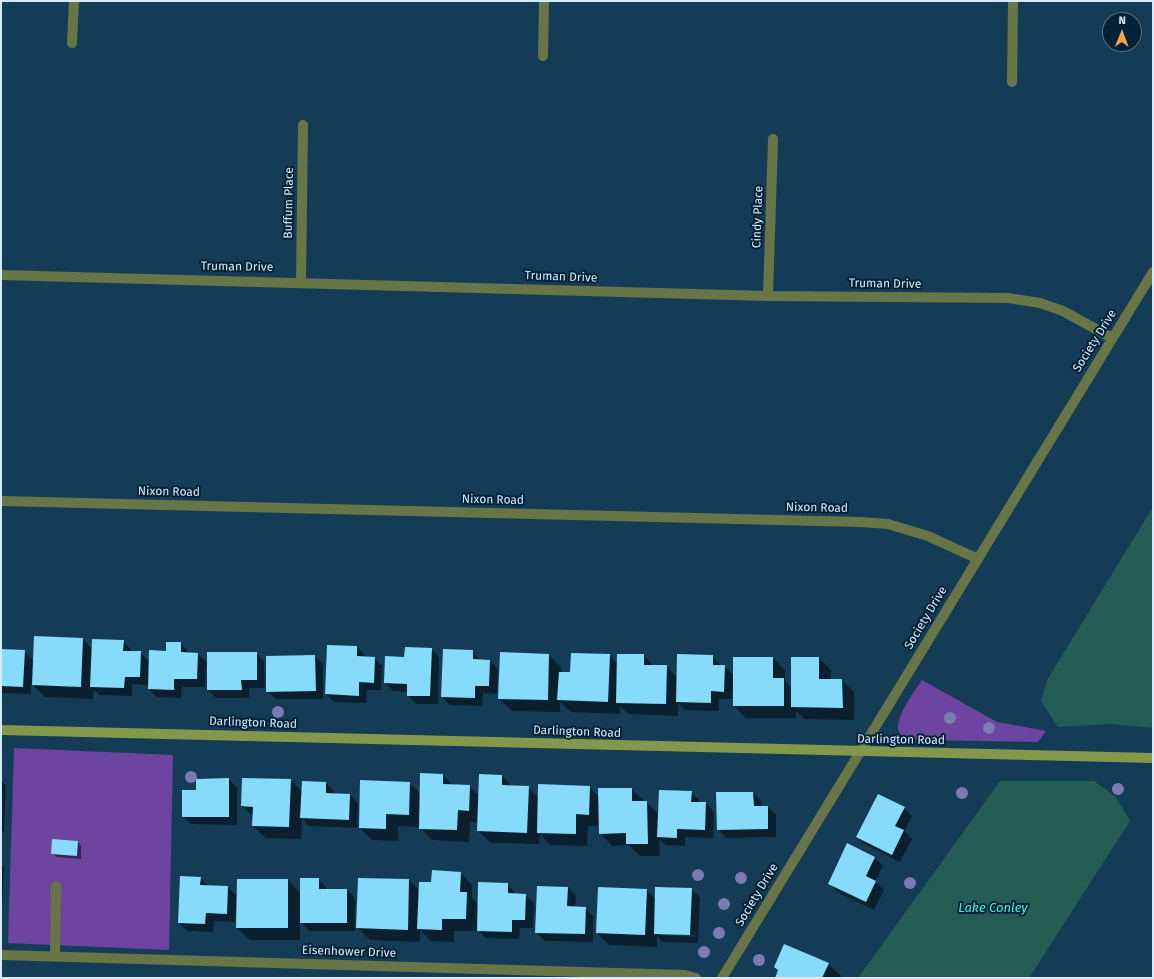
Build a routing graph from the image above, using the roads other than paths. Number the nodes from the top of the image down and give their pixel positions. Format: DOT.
graph roads {
  1 [pos="74,1"];
  2 [pos="544,1"];
  3 [pos="1013,1"];
  4 [pos="72,43"];
  5 [pos="543,56"];
  6 [pos="1012,82"];
  7 [pos="303,125"];
  8 [pos="773,139"];
  9 [pos="1153,272"];
  10 [pos="1,275"];
  11 [pos="302,282"];
  12 [pos="768,296"];
  13 [pos="1112,338"];
  14 [pos="1,502"];
  15 [pos="978,558"];
  16 [pos="1,730"];
  17 [pos="859,752"];
  18 [pos="1153,758"];
  19 [pos="56,886"];
  20 [pos="1,955"];
  21 [pos="55,956"];
  22 [pos="696,978"];
  23 [pos="722,978"];
  1 -- 4 [label="street"];
  2 -- 5 [label="street"];
  3 -- 6 [label="street"];
  7 -- 11 [label="street, Buffum Place"];
  8 -- 12 [label="street, Cindy Place"];
  9 -- 13 [label="street, Society Drive"];
  10 -- 11 [label="street, Truman Drive"];
  11 -- 12 [label="street, Truman Drive"];
  12 -- 13 [label="street, Truman Drive"];
  13 -- 15 [label="street, Society Drive"];
  14 -- 15 [label="street, Nixon Road"];
  15 -- 17 [label="street, Society Drive"];
  16 -- 17 [label="street, Darlington Road"];
  17 -- 18 [label="street, Darlington Road"];
  17 -- 23 [label="street, Society Drive"];
  19 -- 21 [label="street"];
  20 -- 21 [label="street, Eisenhower Drive"];
  21 -- 22 [label="street, Eisenhower Drive"];
}
